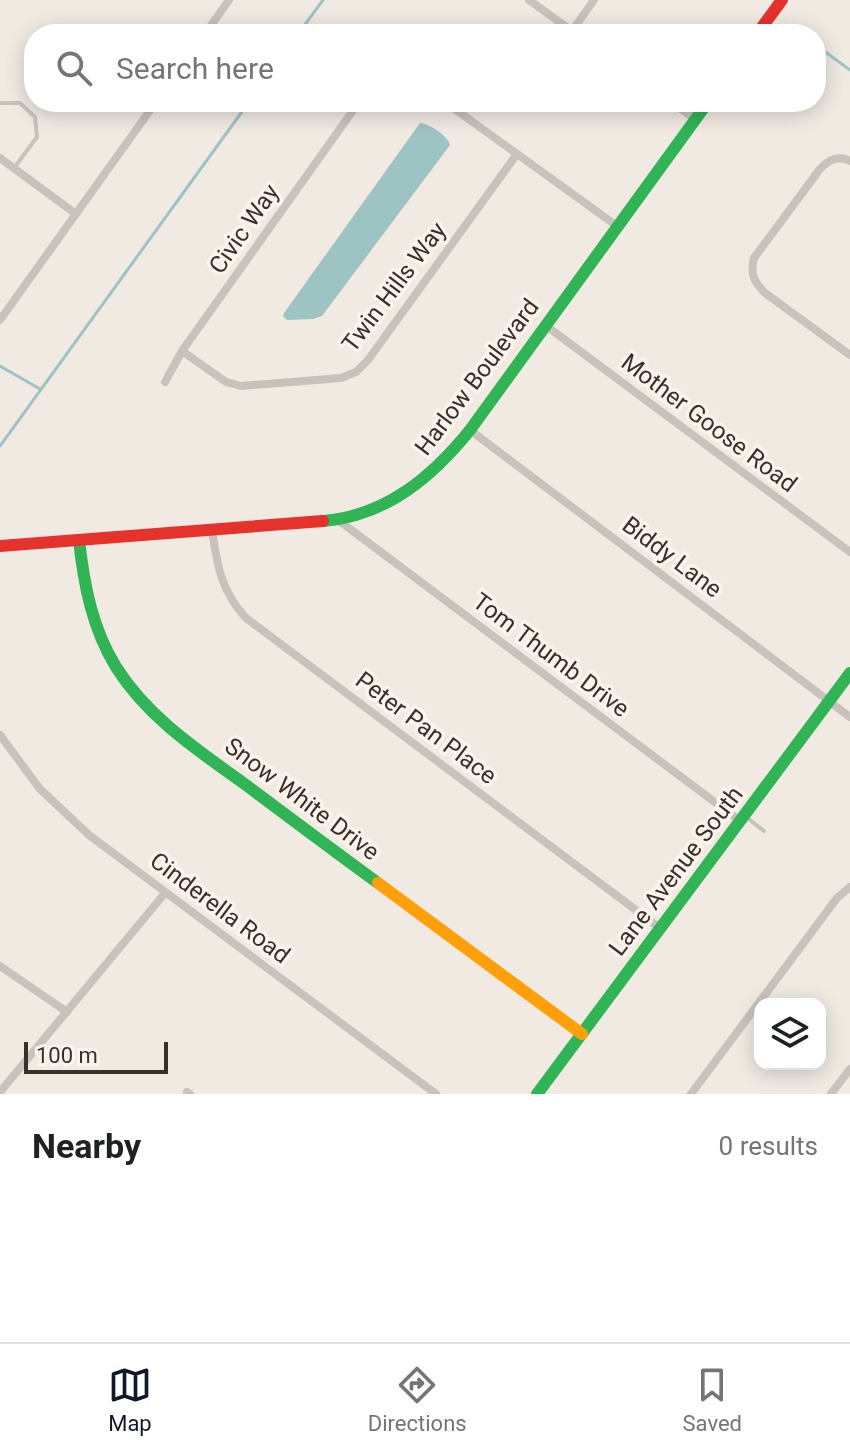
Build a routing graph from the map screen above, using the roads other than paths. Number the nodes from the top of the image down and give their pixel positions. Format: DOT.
graph roads {
  1 [pos="229,0"];
  2 [pos="529,0"];
  3 [pos="594,0"];
  4 [pos="782,0"];
  5 [pos="212,24"];
  6 [pos="563,24"];
  7 [pos="579,24"];
  8 [pos="764,24"];
  9 [pos="0,103"];
  10 [pos="24,107"];
  11 [pos="30,112"];
  12 [pos="149,112"];
  13 [pos="352,112"];
  14 [pos="459,112"];
  15 [pos="685,112"];
  16 [pos="700,112"];
  17 [pos="695,119"];
  18 [pos="517,154"];
  19 [pos="0,158"];
  20 [pos="850,161"];
  21 [pos="14,168"];
  22 [pos="76,214"];
  23 [pos="617,226"];
  24 [pos="0,320"];
  25 [pos="545,325"];
  26 [pos="182,351"];
  27 [pos="850,355"];
  28 [pos="165,382"];
  29 [pos="470,430"];
  30 [pos="338,520"];
  31 [pos="212,530"];
  32 [pos="79,540"];
  33 [pos="0,546"];
  34 [pos="850,552"];
  35 [pos="850,673"];
  36 [pos="829,701"];
  37 [pos="850,717"];
  38 [pos="0,735"];
  39 [pos="742,818"];
  40 [pos="764,831"];
  41 [pos="850,887"];
  42 [pos="165,893"];
  43 [pos="660,928"];
  44 [pos="0,966"];
  45 [pos="67,1012"];
  46 [pos="582,1034"];
  47 [pos="850,1069"];
  48 [pos="0,1092"];
  49 [pos="436,1094"];
  50 [pos="537,1094"];
  51 [pos="691,1094"];
  52 [pos="831,1094"];
  1 -- 5 [label="street"];
  2 -- 6 [label="street"];
  3 -- 7 [label="street"];
  4 -- 8 [label="street"];
  9 -- 10 [label="lane"];
  11 -- 21 [label="lane"];
  12 -- 22 [label="street"];
  13 -- 26 [label="street, Civic Way"];
  14 -- 18 [label="street"];
  15 -- 17 [label="street"];
  16 -- 17 [label="street, Harlow Boulevard"];
  17 -- 23 [label="street, Harlow Boulevard"];
  18 -- 23 [label="street"];
  18 -- 26 [label="street, Twin Hills Way"];
  19 -- 21 [label="street"];
  20 -- 27 [label="street"];
  21 -- 22 [label="street"];
  22 -- 24 [label="street"];
  23 -- 25 [label="street, Harlow Boulevard"];
  25 -- 29 [label="street, Harlow Boulevard"];
  25 -- 34 [label="street, Mother Goose Road"];
  26 -- 28 [label="street, Civic Way"];
  29 -- 30 [label="street, Harlow Boulevard"];
  29 -- 36 [label="street, Biddy Lane"];
  30 -- 31 [label="street, Harlow Boulevard"];
  30 -- 39 [label="street, Tom Thumb Drive"];
  31 -- 32 [label="street, Harlow Boulevard"];
  31 -- 43 [label="street, Peter Pan Place"];
  32 -- 33 [label="street, Harlow Boulevard"];
  32 -- 46 [label="street, Snow White Drive"];
  35 -- 36 [label="street, Lane Avenue South"];
  36 -- 37 [label="street, Biddy Lane"];
  36 -- 39 [label="street, Lane Avenue South"];
  38 -- 42 [label="street, Cinderella Road"];
  39 -- 40 [label="lane"];
  39 -- 43 [label="street, Lane Avenue South"];
  41 -- 51 [label="street"];
  42 -- 45 [label="street"];
  42 -- 49 [label="street, Cinderella Road"];
  43 -- 46 [label="street, Lane Avenue South"];
  44 -- 45 [label="street"];
  45 -- 48 [label="street"];
  46 -- 50 [label="street, Lane Avenue South"];
  47 -- 52 [label="street"];
}
